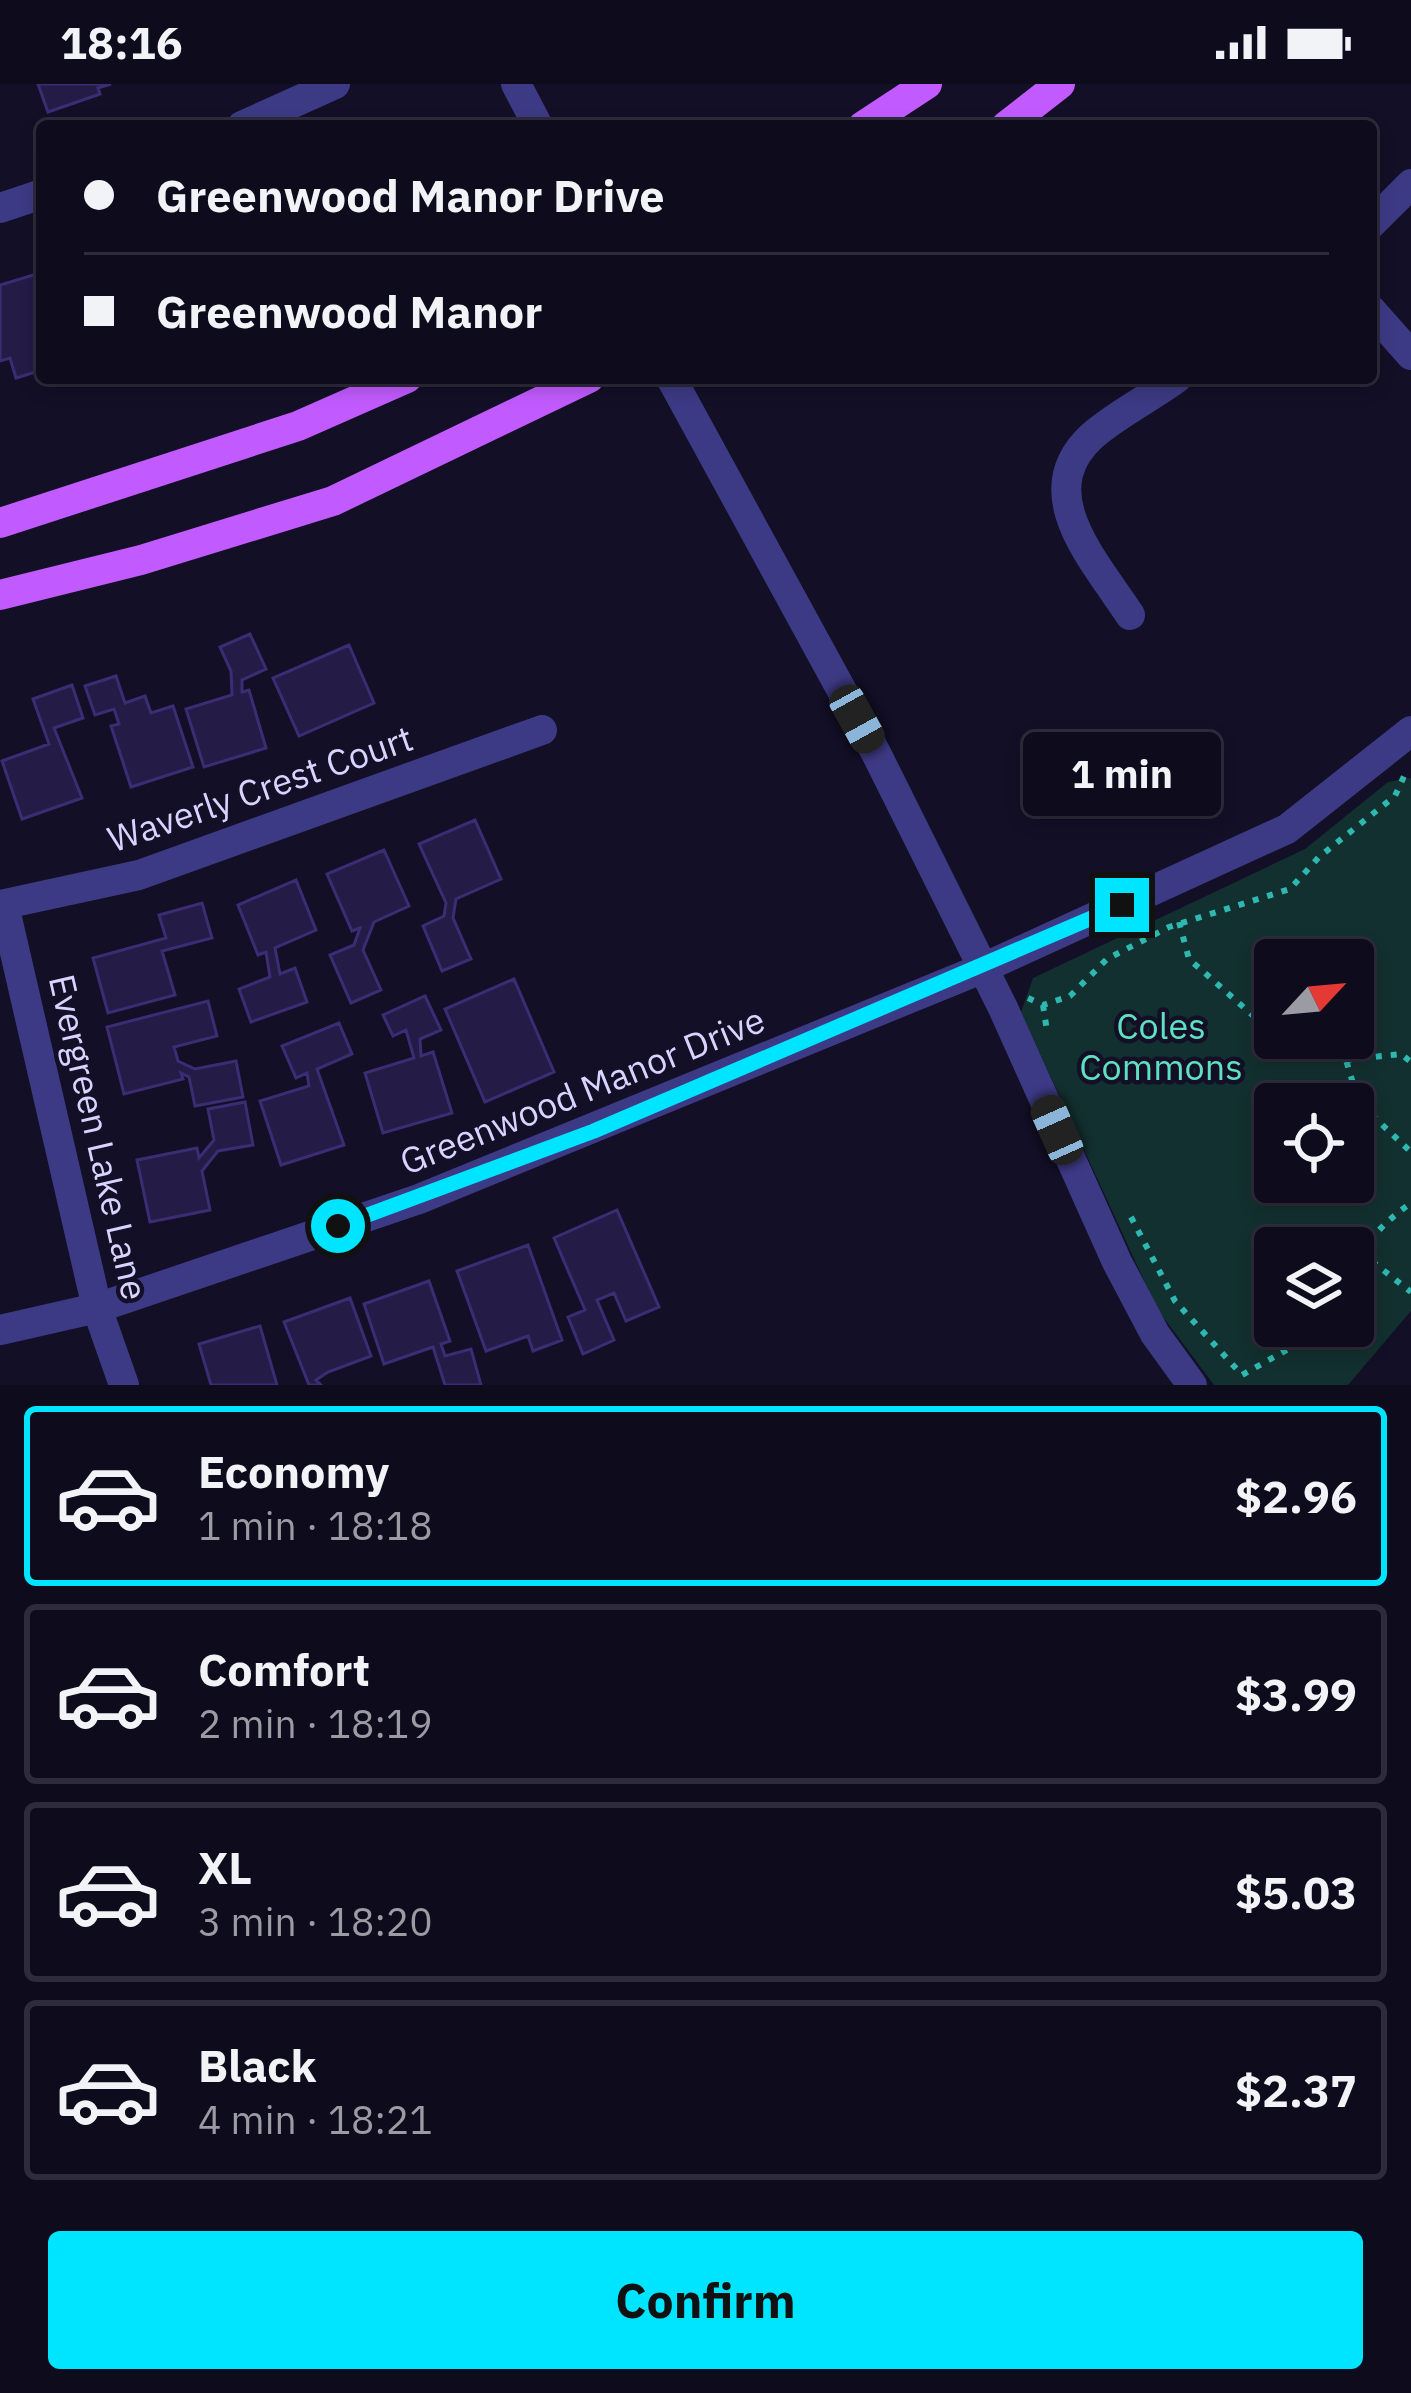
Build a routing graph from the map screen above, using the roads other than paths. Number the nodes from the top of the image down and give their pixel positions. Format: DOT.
graph roads {
  1 [pos="334,84"];
  2 [pos="516,84"];
  3 [pos="927,84"];
  4 [pos="1060,84"];
  5 [pos="255,120"];
  6 [pos="535,120"];
  7 [pos="871,120"];
  8 [pos="1014,120"];
  9 [pos="1411,184"];
  10 [pos="36,196"];
  11 [pos="0,208"];
  12 [pos="1377,218"];
  13 [pos="1377,317"];
  14 [pos="1411,355"];
  15 [pos="393,384"];
  16 [pos="577,384"];
  17 [pos="673,384"];
  18 [pos="1168,384"];
  19 [pos="0,523"];
  20 [pos="0,595"];
  21 [pos="1130,615"];
  22 [pos="542,730"];
  23 [pos="1410,734"];
  24 [pos="2,905"];
  25 [pos="981,969"];
  26 [pos="97,1308"];
  27 [pos="0,1330"];
  28 [pos="124,1385"];
  29 [pos="1192,1385"];
  1 -- 5 [label="street"];
  2 -- 6 [label="street"];
  3 -- 7 [label="main road"];
  4 -- 8 [label="main road"];
  9 -- 12 [label="street"];
  10 -- 11 [label="street"];
  13 -- 14 [label="street"];
  15 -- 19 [label="main road"];
  16 -- 20 [label="main road"];
  17 -- 25 [label="street"];
  18 -- 21 [label="street"];
  22 -- 24 [label="street, Waverly Crest Court"];
  23 -- 25 [label="street, Greenwood Manor Drive"];
  24 -- 26 [label="street, Evergreen Lake Lane"];
  25 -- 26 [label="street, Greenwood Manor Drive"];
  25 -- 29 [label="street"];
  26 -- 27 [label="street, Greenwood Manor Drive"];
  26 -- 28 [label="street, Evergreen Lake Lane"];
}
